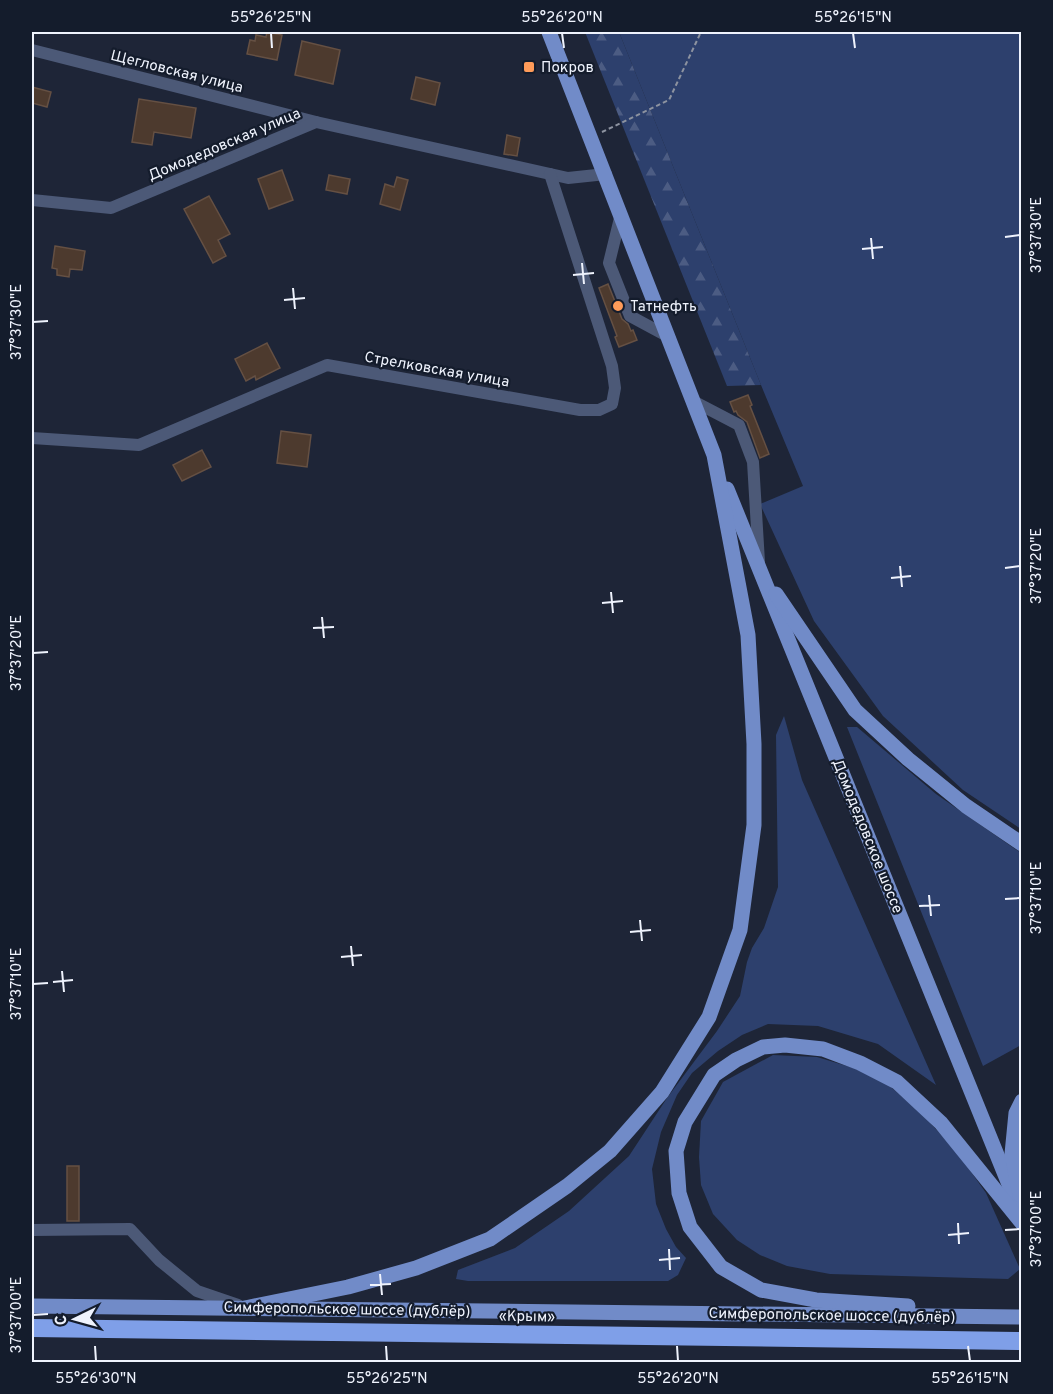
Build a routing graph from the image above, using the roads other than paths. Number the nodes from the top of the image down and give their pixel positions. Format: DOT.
graph roads {
  1 [pos="549,32"];
  2 [pos="32,50"];
  3 [pos="316,122"];
  4 [pos="550,174"];
  5 [pos="606,174"];
  6 [pos="32,200"];
  7 [pos="621,214"];
  8 [pos="669,338"];
  9 [pos="693,401"];
  10 [pos="32,438"];
  11 [pos="714,455"];
  12 [pos="759,569"];
  13 [pos="1022,844"];
  14 [pos="1022,1101"];
  15 [pos="1022,1201"];
  16 [pos="1022,1216"];
  17 [pos="1022,1223"];
  18 [pos="32,1230"];
  19 [pos="32,1306"];
  20 [pos="245,1308"];
  21 [pos="1022,1317"];
  22 [pos="32,1328"];
  23 [pos="1022,1341"];
  1 -- 5 [label="main road"];
  2 -- 3 [label="street, Щегловская улица"];
  3 -- 4 [label="street, Домодедовская улица"];
  3 -- 6 [label="street, Домодедовская улица"];
  4 -- 5 [label="street, Домодедовская улица"];
  4 -- 10 [label="street, Стрелковская улица"];
  5 -- 7 [label="main road"];
  7 -- 8 [label="main road"];
  7 -- 8 [label="street"];
  8 -- 9 [label="main road"];
  9 -- 11 [label="main road"];
  9 -- 12 [label="street"];
  11 -- 12 [label="main road, Домодедовское шоссе"];
  11 -- 20 [label="main road"];
  12 -- 13 [label="main road"];
  12 -- 16 [label="main road, Домодедовское шоссе"];
  14 -- 15 [label="main road"];
  17 -- 21 [label="main road"];
  18 -- 20 [label="street"];
  19 -- 20 [label="main road, Симферопольское шоссе (дублёр)"];
  20 -- 21 [label="main road, Симферопольское шоссе (дублёр)"];
  22 -- 23 [label="highway, «Крым»"];
}
